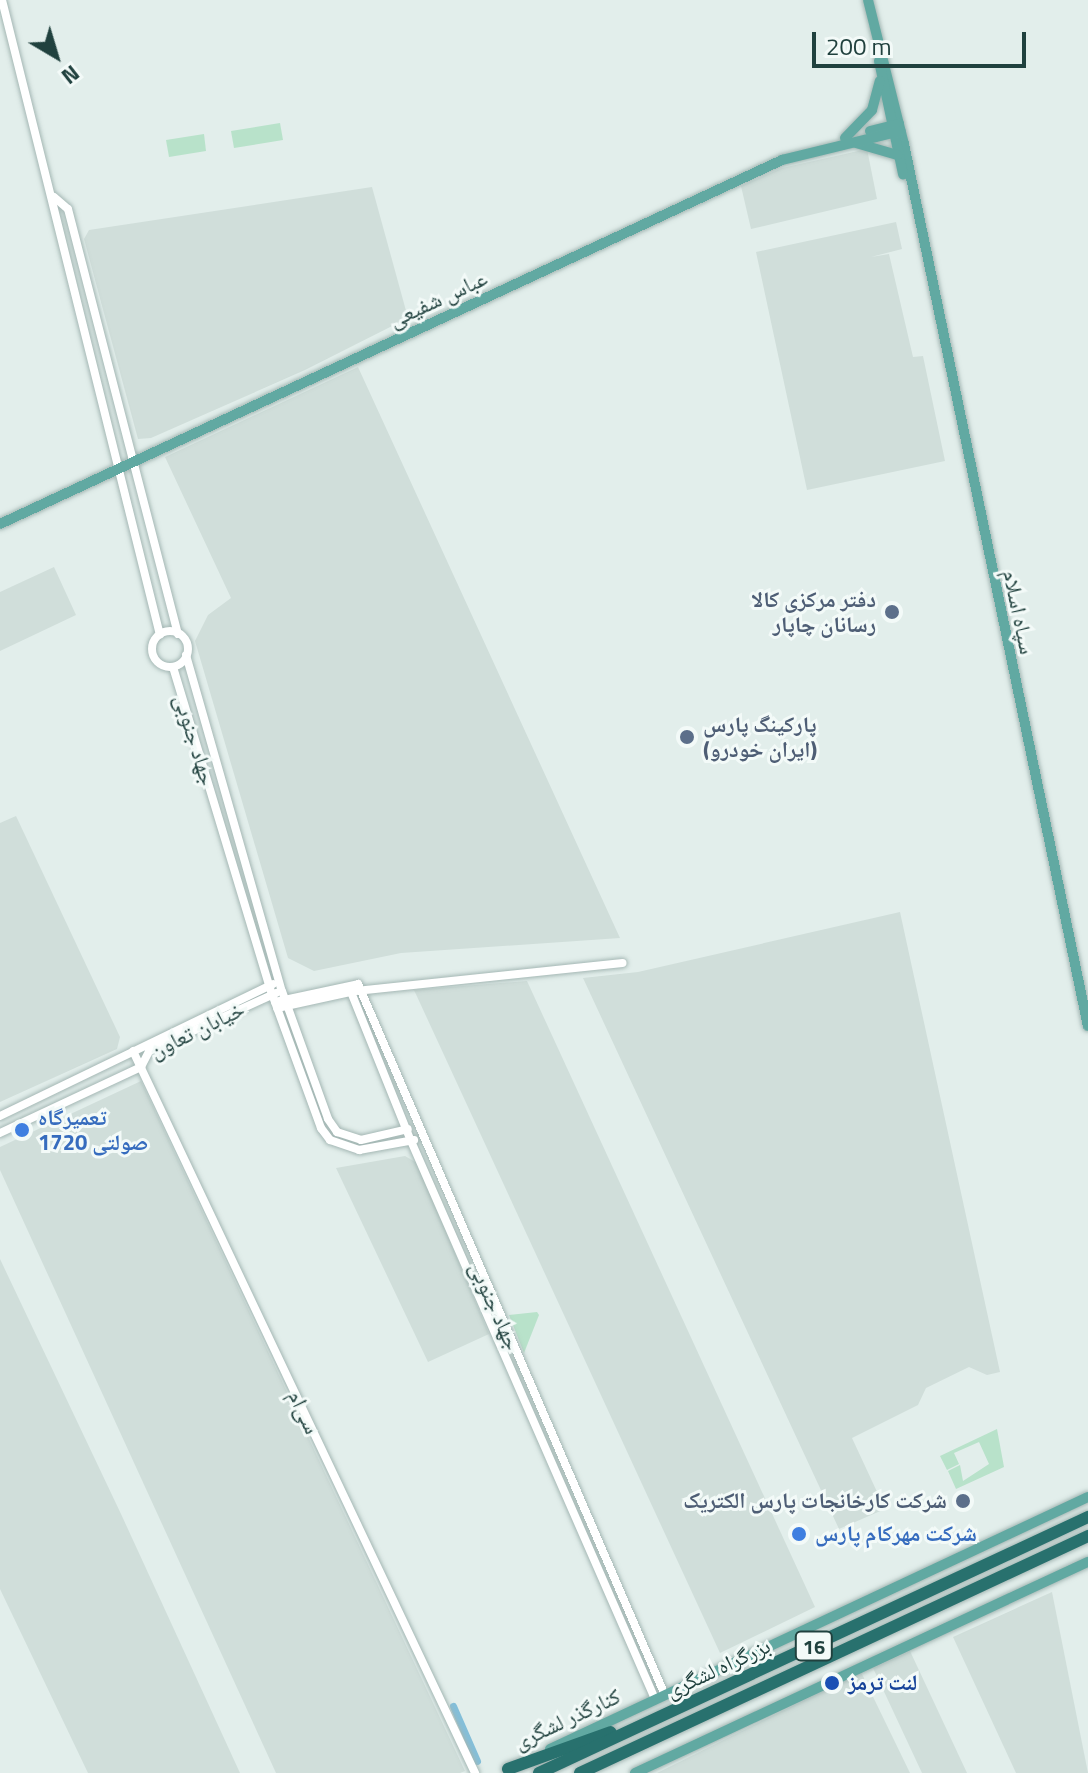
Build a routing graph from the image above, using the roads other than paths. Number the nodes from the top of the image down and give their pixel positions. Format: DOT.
graph roads {
  1 [pos="2,0"];
  2 [pos="868,0"];
  3 [pos="879,47"];
  4 [pos="880,75"];
  5 [pos="896,128"];
  6 [pos="845,140"];
  7 [pos="897,155"];
  8 [pos="54,197"];
  9 [pos="913,206"];
  10 [pos="132,460"];
  11 [pos="120,466"];
  12 [pos="0,521"];
  13 [pos="178,634"];
  14 [pos="160,635"];
  15 [pos="186,655"];
  16 [pos="173,667"];
  17 [pos="623,963"];
  18 [pos="356,991"];
  19 [pos="284,994"];
  20 [pos="273,998"];
  21 [pos="1088,1026"];
  22 [pos="133,1051"];
  23 [pos="141,1067"];
  24 [pos="0,1116"];
  25 [pos="416,1126"];
  26 [pos="407,1130"];
  27 [pos="0,1133"];
  28 [pos="421,1137"];
  29 [pos="411,1141"];
  30 [pos="1088,1497"];
  31 [pos="1088,1517"];
  32 [pos="1088,1536"];
  33 [pos="1088,1562"];
  34 [pos="660,1697"];
  35 [pos="663,1715"];
  36 [pos="503,1771"];
  37 [pos="475,1773"];
  38 [pos="539,1773"];
  39 [pos="580,1773"];
  40 [pos="635,1773"];
  1 -- 8 [label="street"];
  2 -- 3 [label="main road, سپاه اسلام"];
  3 -- 4 [label="main road, سپاه اسلام"];
  3 -- 5 [label="main road, سپاه اسلام"];
  4 -- 5 [label="main road, سپاه اسلام"];
  4 -- 6 [label="main road"];
  5 -- 6 [label="main road, عباس شفیعی"];
  5 -- 7 [label="main road, سپاه اسلام"];
  5 -- 9 [label="main road, سپاه اسلام"];
  6 -- 7 [label="main road"];
  6 -- 10 [label="main road, عباس شفیعی"];
  7 -- 9 [label="main road, سپاه اسلام"];
  8 -- 10 [label="street"];
  8 -- 11 [label="street"];
  9 -- 21 [label="main road, سپاه اسلام"];
  10 -- 11 [label="main road, عباس شفیعی"];
  10 -- 13 [label="street"];
  11 -- 12 [label="main road, عباس شفیعی"];
  11 -- 14 [label="street"];
  13 -- 14 [label="street"];
  13 -- 15 [label="street"];
  14 -- 16 [label="street"];
  15 -- 16 [label="street"];
  15 -- 19 [label="street, جهاد جنوبی"];
  16 -- 20 [label="street, جهاد جنوبی"];
  17 -- 18 [label="street"];
  18 -- 19 [label="street"];
  18 -- 25 [label="street, جهاد جنوبی"];
  18 -- 26 [label="street, جهاد جنوبی"];
  19 -- 20 [label="street"];
  19 -- 20 [label="street"];
  19 -- 26 [label="street, جهاد جنوبی"];
  20 -- 22 [label="street, خیابان تعاون"];
  20 -- 23 [label="street, خیابان تعاون"];
  20 -- 29 [label="street, جهاد جنوبی"];
  22 -- 23 [label="street, سی‌ام"];
  22 -- 24 [label="street, خیابان تعاون"];
  23 -- 27 [label="street, خیابان تعاون"];
  23 -- 37 [label="street, سی‌ام"];
  25 -- 26 [label="street"];
  25 -- 28 [label="street, جهاد جنوبی"];
  26 -- 29 [label="street, جهاد جنوبی"];
  28 -- 29 [label="street"];
  28 -- 34 [label="street, جهاد جنوبی"];
  29 -- 34 [label="street, جهاد جنوبی"];
  30 -- 34 [label="main road, کنارگذر لشگری"];
  31 -- 35 [label="highway, بزرگراه لشگری / 16"];
  32 -- 39 [label="highway, بزرگراه لشگری / 16"];
  33 -- 40 [label="main road"];
  34 -- 36 [label="main road, کنارگذر لشگری"];
  35 -- 36 [label="highway"];
  35 -- 38 [label="highway, بزرگراه لشگری / 16"];
}
